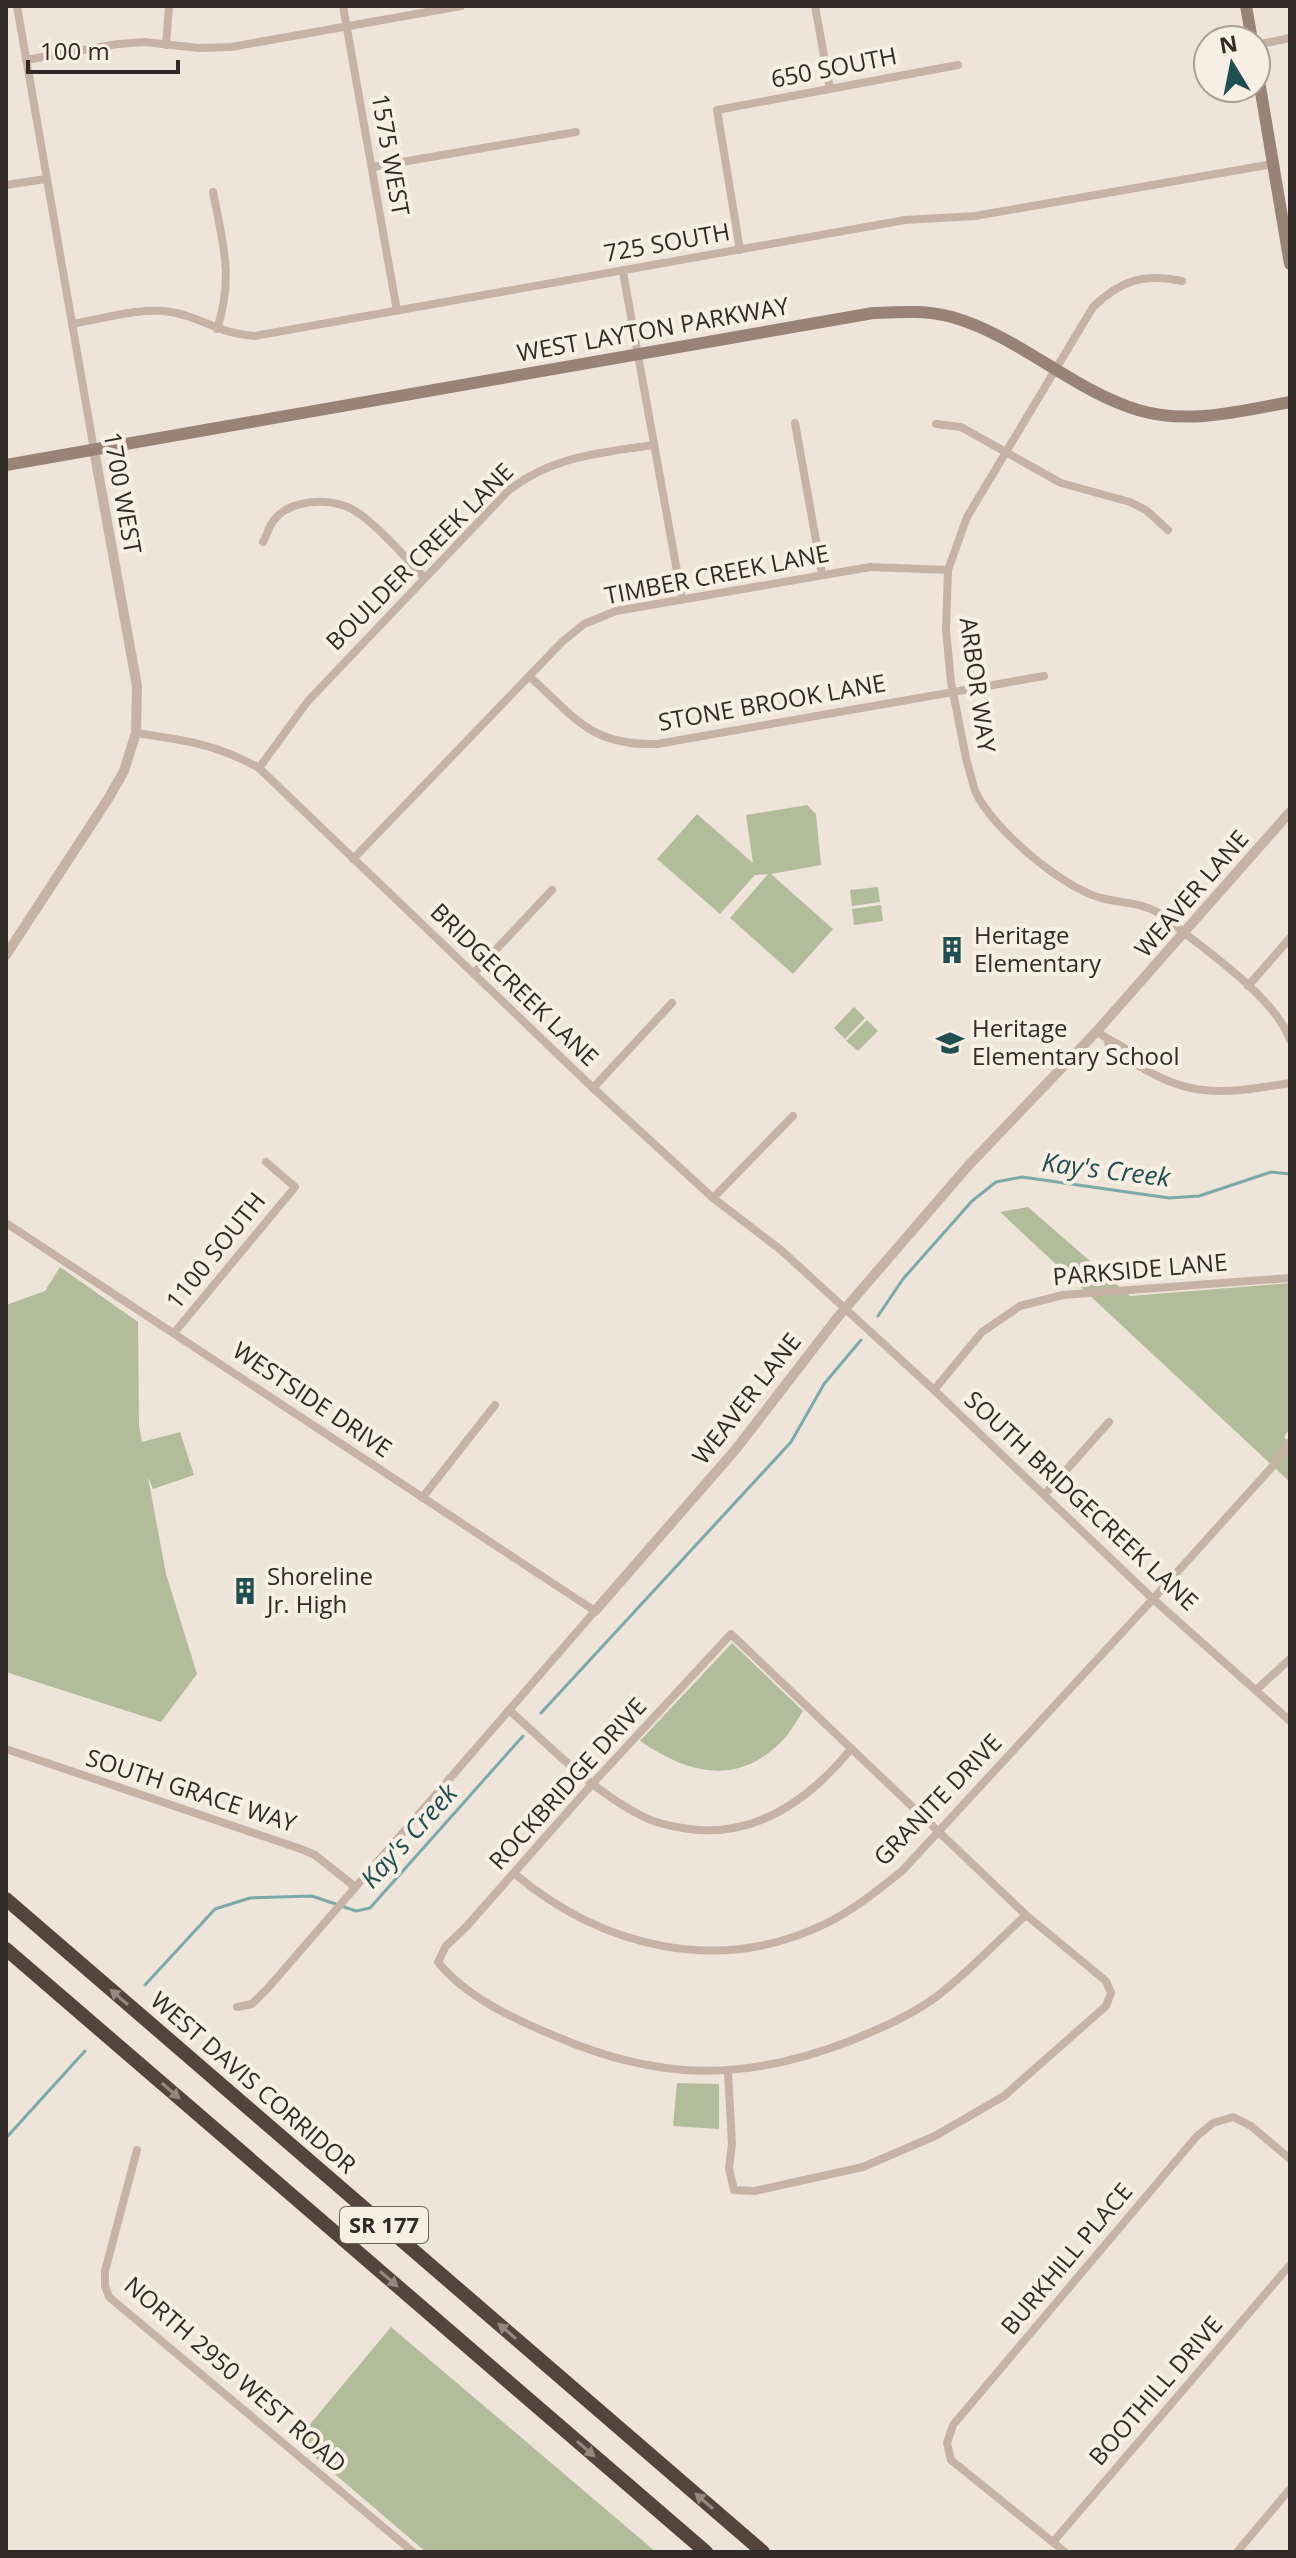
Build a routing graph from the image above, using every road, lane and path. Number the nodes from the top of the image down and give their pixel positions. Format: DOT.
graph roads {
  1 [pos="17,6"];
  2 [pos="169,6"];
  3 [pos="343,6"];
  4 [pos="461,6"];
  5 [pos="815,6"];
  6 [pos="346,27"];
  7 [pos="166,45"];
  8 [pos="26,60"];
  9 [pos="958,65"];
  10 [pos="830,89"];
  11 [pos="1263,104"];
  12 [pos="576,132"];
  13 [pos="1273,164"];
  14 [pos="373,167"];
  15 [pos="46,179"];
  16 [pos="6,185"];
  17 [pos="213,192"];
  18 [pos="740,250"];
  19 [pos="1290,264"];
  20 [pos="623,272"];
  21 [pos="1182,281"];
  22 [pos="397,311"];
  23 [pos="72,324"];
  24 [pos="217,329"];
  25 [pos="638,355"];
  26 [pos="1054,369"];
  27 [pos="1290,402"];
  28 [pos="795,423"];
  29 [pos="936,424"];
  30 [pos="654,445"];
  31 [pos="94,450"];
  32 [pos="1006,452"];
  33 [pos="6,465"];
  34 [pos="1168,530"];
  35 [pos="263,542"];
  36 [pos="948,570"];
  37 [pos="822,574"];
  38 [pos="424,577"];
  39 [pos="682,599"];
  40 [pos="529,676"];
  41 [pos="1044,676"];
  42 [pos="953,693"];
  43 [pos="136,733"];
  44 [pos="259,768"];
  45 [pos="1290,812"];
  46 [pos="353,859"];
  47 [pos="552,890"];
  48 [pos="1184,933"];
  49 [pos="1290,938"];
  50 [pos="10,940"];
  51 [pos="6,955"];
  52 [pos="474,973"];
  53 [pos="1248,986"];
  54 [pos="672,1003"];
  55 [pos="1097,1031"];
  56 [pos="1290,1040"];
  57 [pos="1290,1083"];
  58 [pos="593,1088"];
  59 [pos="793,1116"];
  60 [pos="266,1162"];
  61 [pos="713,1198"];
  62 [pos="6,1223"];
  63 [pos="1290,1278"];
  64 [pos="844,1309"];
  65 [pos="174,1333"];
  66 [pos="934,1390"];
  67 [pos="495,1405"];
  68 [pos="1109,1422"];
  69 [pos="1290,1442"];
  70 [pos="1044,1495"];
  71 [pos="422,1498"];
  72 [pos="1153,1599"];
  73 [pos="595,1611"];
  74 [pos="1290,1659"];
  75 [pos="1256,1690"];
  76 [pos="509,1710"];
  77 [pos="1290,1721"];
  78 [pos="6,1749"];
  79 [pos="851,1749"];
  80 [pos="593,1783"];
  81 [pos="939,1831"];
  82 [pos="515,1874"];
  83 [pos="354,1886"];
  84 [pos="6,1899"];
  85 [pos="1026,1915"];
  86 [pos="6,1949"];
  87 [pos="237,2007"];
  88 [pos="728,2072"];
  89 [pos="137,2150"];
  90 [pos="1290,2159"];
  91 [pos="1290,2265"];
  92 [pos="1290,2489"];
  93 [pos="1053,2542"];
  94 [pos="413,2552"];
  95 [pos="706,2552"];
  96 [pos="763,2552"];
  97 [pos="1065,2552"];
  98 [pos="1237,2552"];
  1 -- 8 [label="street, 1700 WEST"];
  2 -- 7 [label="street"];
  3 -- 6 [label="street, 1575 WEST"];
  4 -- 6 [label="street"];
  5 -- 10 [label="street"];
  6 -- 7 [label="street"];
  6 -- 14 [label="street, 1575 WEST"];
  7 -- 8 [label="street"];
  8 -- 15 [label="street, 1700 WEST"];
  9 -- 10 [label="street, 650 SOUTH"];
  10 -- 18 [label="street, 650 SOUTH"];
  11 -- 13 [label="main road"];
  12 -- 14 [label="street"];
  13 -- 18 [label="street, 725 SOUTH"];
  13 -- 19 [label="main road"];
  14 -- 22 [label="street, 1575 WEST"];
  15 -- 16 [label="street"];
  15 -- 23 [label="street, 1700 WEST"];
  17 -- 24 [label="street"];
  18 -- 20 [label="street, 725 SOUTH"];
  20 -- 22 [label="street, 725 SOUTH"];
  20 -- 25 [label="street"];
  21 -- 26 [label="street, ARBOR WAY"];
  22 -- 24 [label="street, 725 SOUTH"];
  23 -- 24 [label="street, 725 SOUTH"];
  23 -- 31 [label="street, 1700 WEST"];
  25 -- 26 [label="main road, WEST LAYTON PARKWAY"];
  25 -- 30 [label="street"];
  25 -- 31 [label="main road, WEST LAYTON PARKWAY"];
  26 -- 27 [label="main road, WEST LAYTON PARKWAY"];
  26 -- 32 [label="street, ARBOR WAY"];
  28 -- 37 [label="street"];
  29 -- 32 [label="street"];
  30 -- 38 [label="street, BOULDER CREEK LANE"];
  30 -- 39 [label="street"];
  31 -- 33 [label="main road, WEST LAYTON PARKWAY"];
  31 -- 43 [label="street, 1700 WEST"];
  32 -- 34 [label="street"];
  32 -- 36 [label="street, ARBOR WAY"];
  35 -- 38 [label="street"];
  36 -- 37 [label="street, TIMBER CREEK LANE"];
  36 -- 42 [label="street, ARBOR WAY"];
  37 -- 39 [label="street, TIMBER CREEK LANE"];
  38 -- 44 [label="street, BOULDER CREEK LANE"];
  39 -- 40 [label="street, TIMBER CREEK LANE"];
  40 -- 42 [label="street, STONE BROOK LANE"];
  40 -- 46 [label="street, TIMBER CREEK LANE"];
  41 -- 42 [label="street, STONE BROOK LANE"];
  42 -- 48 [label="street, ARBOR WAY"];
  43 -- 44 [label="street, BRIDGECREEK LANE"];
  43 -- 50 [label="street, 1700 WEST"];
  44 -- 46 [label="street, BRIDGECREEK LANE"];
  45 -- 48 [label="street, WEAVER LANE"];
  46 -- 52 [label="street, BRIDGECREEK LANE"];
  47 -- 52 [label="street"];
  48 -- 53 [label="street, ARBOR WAY"];
  48 -- 55 [label="street, WEAVER LANE"];
  49 -- 53 [label="street"];
  50 -- 51 [label="street, 1700 WEST"];
  52 -- 58 [label="street, BRIDGECREEK LANE"];
  53 -- 56 [label="street, ARBOR WAY"];
  54 -- 58 [label="street"];
  55 -- 57 [label="street"];
  55 -- 64 [label="street, WEAVER LANE"];
  58 -- 61 [label="street, BRIDGECREEK LANE"];
  59 -- 61 [label="street"];
  60 -- 65 [label="street, 1100 SOUTH"];
  61 -- 64 [label="street, BRIDGECREEK LANE"];
  62 -- 65 [label="street, WESTSIDE DRIVE"];
  63 -- 66 [label="street, PARKSIDE LANE"];
  64 -- 66 [label="street, SOUTH BRIDGECREEK LANE"];
  64 -- 73 [label="street, WEAVER LANE"];
  65 -- 71 [label="street, WESTSIDE DRIVE"];
  66 -- 70 [label="street, SOUTH BRIDGECREEK LANE"];
  67 -- 71 [label="street"];
  68 -- 70 [label="street"];
  69 -- 72 [label="street, GRANITE DRIVE"];
  70 -- 72 [label="street, SOUTH BRIDGECREEK LANE"];
  71 -- 73 [label="street, WESTSIDE DRIVE"];
  72 -- 75 [label="street, SOUTH BRIDGECREEK LANE"];
  72 -- 81 [label="street, GRANITE DRIVE"];
  73 -- 76 [label="street, WEAVER LANE"];
  74 -- 75 [label="street"];
  75 -- 77 [label="street, SOUTH BRIDGECREEK LANE"];
  76 -- 80 [label="street"];
  76 -- 83 [label="street, WEAVER LANE"];
  78 -- 83 [label="street, SOUTH GRACE WAY"];
  79 -- 80 [label="street"];
  79 -- 80 [label="street, ROCKBRIDGE DRIVE"];
  79 -- 81 [label="street"];
  80 -- 82 [label="street, ROCKBRIDGE DRIVE"];
  81 -- 82 [label="street, GRANITE DRIVE"];
  81 -- 85 [label="street"];
  82 -- 88 [label="street, ROCKBRIDGE DRIVE"];
  83 -- 87 [label="street, WEAVER LANE"];
  96 -- 84 [label="highway, WEST DAVIS CORRIDOR / SR 177, one-way"];
  85 -- 88 [label="street"];
  85 -- 88 [label="street"];
  86 -- 95 [label="highway, SR 177, one-way"];
  89 -- 94 [label="street, NORTH 2950 WEST ROAD"];
  90 -- 93 [label="street, BURKHILL PLACE"];
  91 -- 93 [label="street, BOOTHILL DRIVE"];
  92 -- 98 [label="street"];
  93 -- 97 [label="street"];
}
